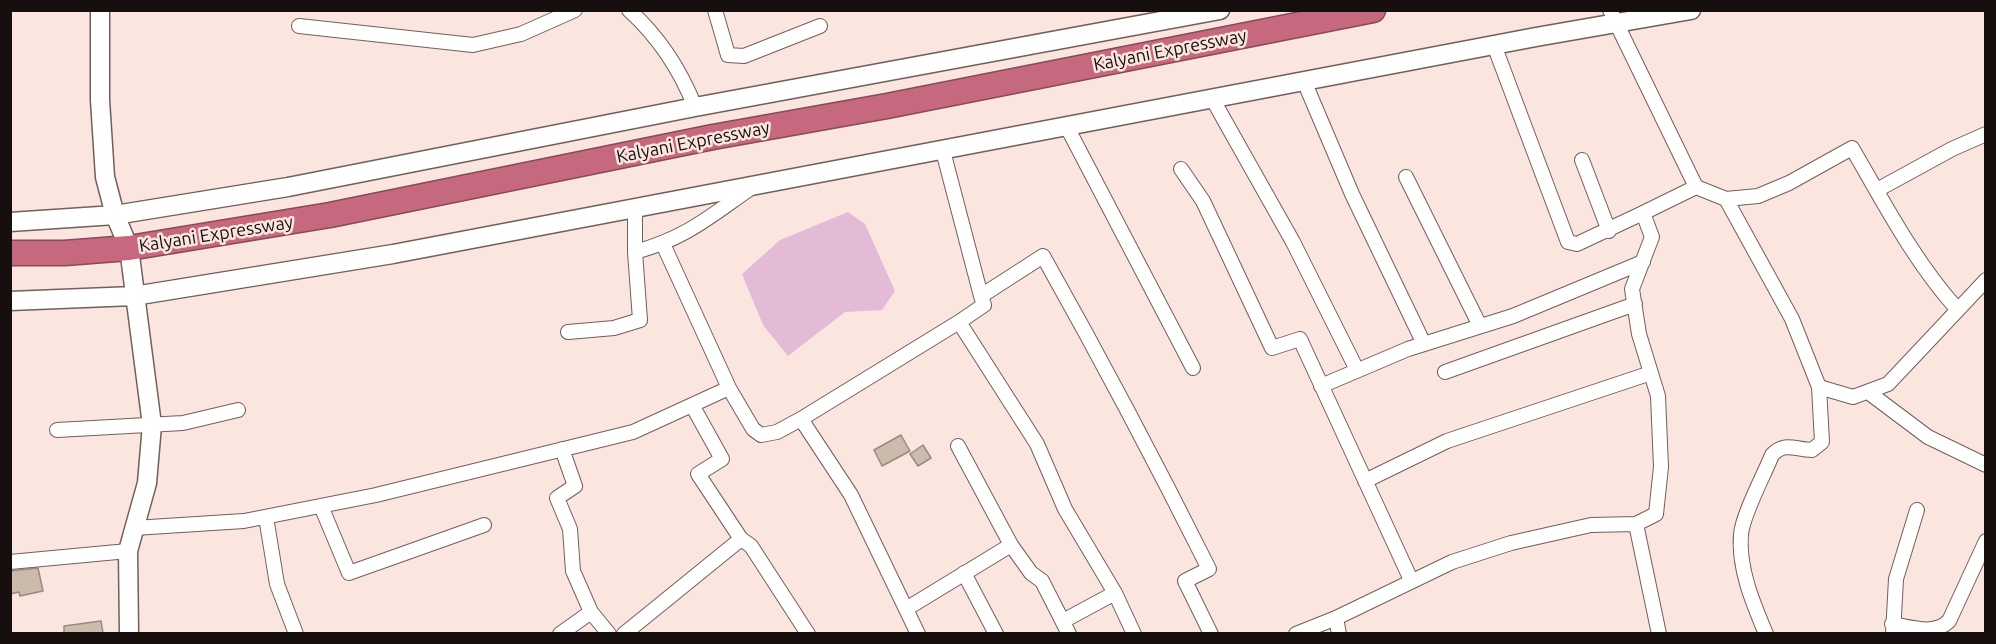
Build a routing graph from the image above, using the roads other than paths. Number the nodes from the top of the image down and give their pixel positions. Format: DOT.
graph roads {
  1 [pos="100,10"];
  2 [pos="575,10"];
  3 [pos="629,10"];
  4 [pos="715,10"];
  5 [pos="1220,10"];
  6 [pos="1373,10"];
  7 [pos="1692,10"];
  8 [pos="1614,18"];
  9 [pos="299,26"];
  10 [pos="820,26"];
  11 [pos="1494,45"];
  12 [pos="1304,81"];
  13 [pos="1213,100"];
  14 [pos="695,107"];
  15 [pos="1067,127"];
  16 [pos="1986,134"];
  17 [pos="943,151"];
  18 [pos="1582,160"];
  19 [pos="1181,169"];
  20 [pos="1406,177"];
  21 [pos="753,186"];
  22 [pos="1696,187"];
  23 [pos="1877,190"];
  24 [pos="1726,200"];
  25 [pos="635,207"];
  26 [pos="1643,213"];
  27 [pos="115,215"];
  28 [pos="10,222"];
  29 [pos="1609,231"];
  30 [pos="663,244"];
  31 [pos="129,248"];
  32 [pos="635,252"];
  33 [pos="10,253"];
  34 [pos="1643,262"];
  35 [pos="1986,280"];
  36 [pos="134,296"];
  37 [pos="981,296"];
  38 [pos="10,301"];
  39 [pos="1635,304"];
  40 [pos="1957,309"];
  41 [pos="959,322"];
  42 [pos="1480,326"];
  43 [pos="568,332"];
  44 [pos="1424,344"];
  45 [pos="1193,368"];
  46 [pos="1358,370"];
  47 [pos="1445,372"];
  48 [pos="1651,373"];
  49 [pos="1321,386"];
  50 [pos="1819,387"];
  51 [pos="729,388"];
  52 [pos="1868,392"];
  53 [pos="692,405"];
  54 [pos="238,410"];
  55 [pos="801,419"];
  56 [pos="152,425"];
  57 [pos="57,430"];
  58 [pos="958,446"];
  59 [pos="562,449"];
  60 [pos="1986,465"];
  61 [pos="1365,481"];
  62 [pos="321,506"];
  63 [pos="1917,510"];
  64 [pos="266,517"];
  65 [pos="1636,524"];
  66 [pos="484,525"];
  67 [pos="134,528"];
  68 [pos="741,539"];
  69 [pos="1986,541"];
  70 [pos="1011,545"];
  71 [pos="128,551"];
  72 [pos="10,562"];
  73 [pos="964,573"];
  74 [pos="1411,580"];
  75 [pos="1115,593"];
  76 [pos="906,609"];
  77 [pos="591,612"];
  78 [pos="1336,618"];
  79 [pos="1066,627"];
  80 [pos="1892,629"];
  81 [pos="129,633"];
  82 [pos="296,633"];
  83 [pos="561,633"];
  84 [pos="609,633"];
  85 [pos="624,633"];
  86 [pos="808,633"];
  87 [pos="918,633"];
  88 [pos="996,633"];
  89 [pos="1134,633"];
  90 [pos="1211,633"];
  91 [pos="1296,633"];
  92 [pos="1339,633"];
  93 [pos="1659,633"];
  94 [pos="1766,633"];
  1 -- 27 [label="street"];
  2 -- 9 [label="street"];
  3 -- 14 [label="street"];
  4 -- 10 [label="street"];
  5 -- 14 [label="street"];
  6 -- 31 [label="highway, Kalyani Expressway"];
  7 -- 8 [label="street"];
  8 -- 11 [label="street"];
  8 -- 22 [label="street"];
  11 -- 12 [label="street"];
  11 -- 29 [label="street"];
  12 -- 13 [label="street"];
  12 -- 44 [label="street"];
  13 -- 15 [label="street"];
  13 -- 46 [label="street"];
  14 -- 27 [label="street"];
  15 -- 17 [label="street"];
  15 -- 45 [label="street"];
  16 -- 23 [label="street"];
  17 -- 21 [label="street"];
  17 -- 37 [label="street"];
  18 -- 29 [label="street"];
  19 -- 49 [label="street"];
  20 -- 42 [label="street"];
  21 -- 25 [label="street"];
  21 -- 30 [label="street"];
  22 -- 24 [label="street"];
  22 -- 26 [label="street"];
  23 -- 24 [label="street"];
  23 -- 40 [label="street"];
  24 -- 50 [label="street"];
  25 -- 32 [label="street"];
  25 -- 36 [label="street"];
  26 -- 29 [label="street"];
  26 -- 34 [label="street"];
  27 -- 28 [label="street"];
  27 -- 31 [label="street"];
  30 -- 32 [label="street"];
  30 -- 51 [label="street"];
  31 -- 33 [label="highway, Kalyani Expressway"];
  31 -- 36 [label="street"];
  32 -- 43 [label="street"];
  34 -- 39 [label="street"];
  34 -- 42 [label="street"];
  35 -- 40 [label="street"];
  36 -- 38 [label="street"];
  36 -- 56 [label="street"];
  37 -- 41 [label="street"];
  37 -- 90 [label="street"];
  39 -- 47 [label="street"];
  39 -- 48 [label="street"];
  40 -- 52 [label="street"];
  41 -- 55 [label="street"];
  41 -- 75 [label="street"];
  42 -- 44 [label="street"];
  44 -- 46 [label="street"];
  46 -- 49 [label="street"];
  48 -- 61 [label="street"];
  48 -- 65 [label="street"];
  49 -- 61 [label="street"];
  50 -- 52 [label="street"];
  50 -- 94 [label="street"];
  51 -- 53 [label="street"];
  51 -- 55 [label="street"];
  52 -- 60 [label="street"];
  53 -- 59 [label="street"];
  53 -- 68 [label="street"];
  54 -- 56 [label="street"];
  55 -- 76 [label="street"];
  56 -- 57 [label="street"];
  56 -- 67 [label="street"];
  58 -- 70 [label="street"];
  59 -- 62 [label="street"];
  59 -- 77 [label="street"];
  61 -- 74 [label="street"];
  62 -- 64 [label="street"];
  62 -- 66 [label="street"];
  63 -- 80 [label="street"];
  64 -- 67 [label="street"];
  64 -- 82 [label="street"];
  65 -- 74 [label="street"];
  65 -- 93 [label="street"];
  67 -- 71 [label="street"];
  68 -- 85 [label="street"];
  68 -- 86 [label="street"];
  69 -- 80 [label="street"];
  70 -- 73 [label="street"];
  70 -- 79 [label="street"];
  71 -- 72 [label="street"];
  71 -- 81 [label="street"];
  73 -- 76 [label="street"];
  73 -- 88 [label="street"];
  74 -- 78 [label="street"];
  75 -- 79 [label="street"];
  75 -- 89 [label="street"];
  76 -- 87 [label="street"];
  77 -- 83 [label="street"];
  77 -- 84 [label="street"];
  78 -- 91 [label="street"];
  78 -- 92 [label="street"];
}
